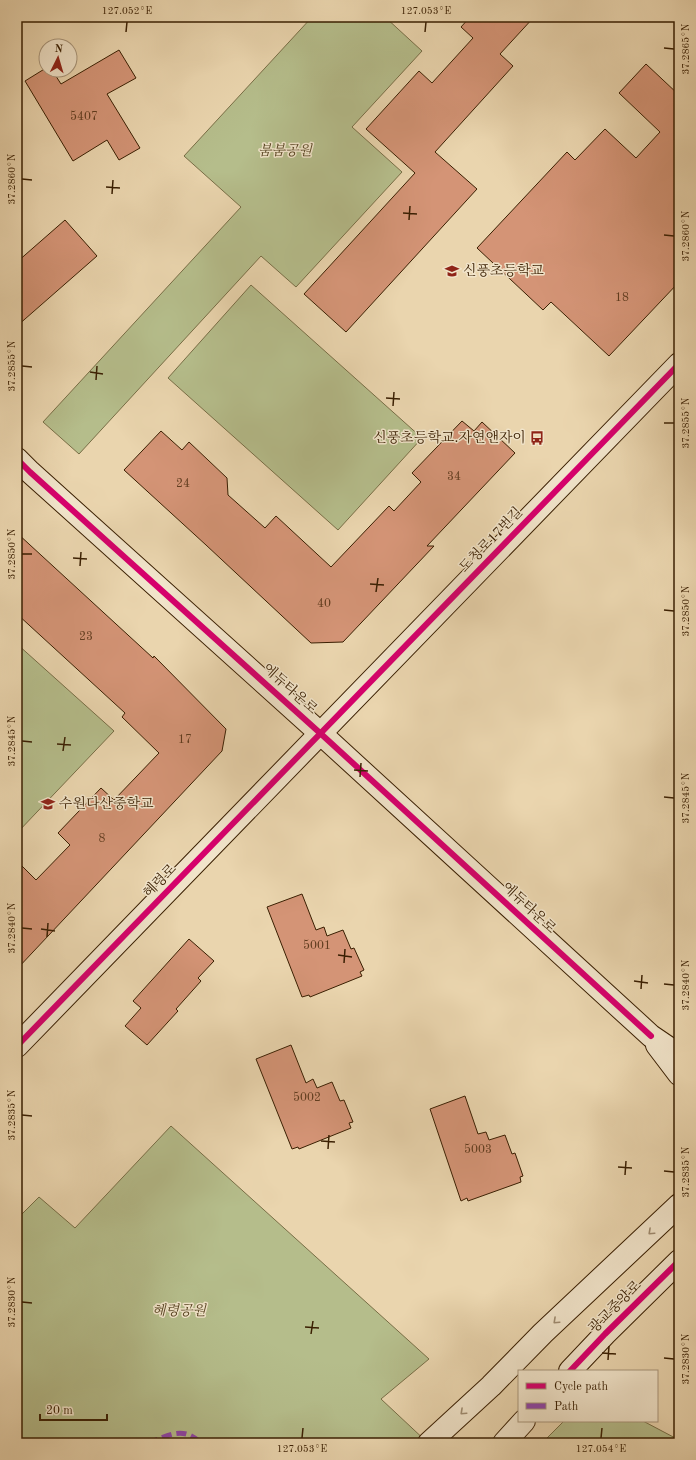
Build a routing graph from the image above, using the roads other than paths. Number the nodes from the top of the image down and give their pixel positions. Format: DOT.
graph roads {
  1 [pos="679,364"];
  2 [pos="17,459"];
  3 [pos="320,733"];
  4 [pos="651,1036"];
  5 [pos="17,1046"];
  6 [pos="679,1054"];
  7 [pos="679,1074"];
  8 [pos="679,1205"];
  9 [pos="679,1262"];
  10 [pos="571,1370"];
  11 [pos="523,1422"];
  12 [pos="429,1443"];
  13 [pos="504,1443"];
  1 -- 3 [label="street, 도청로17번길"];
  2 -- 3 [label="street, 에듀타운로"];
  3 -- 4 [label="street, 에듀타운로"];
  3 -- 5 [label="street, 혜령로"];
  4 -- 6 [label="street"];
  4 -- 7 [label="street"];
  8 -- 12 [label="street, one-way"];
  9 -- 10 [label="street, 광교중앙로"];
  11 -- 13 [label="street"];
}
